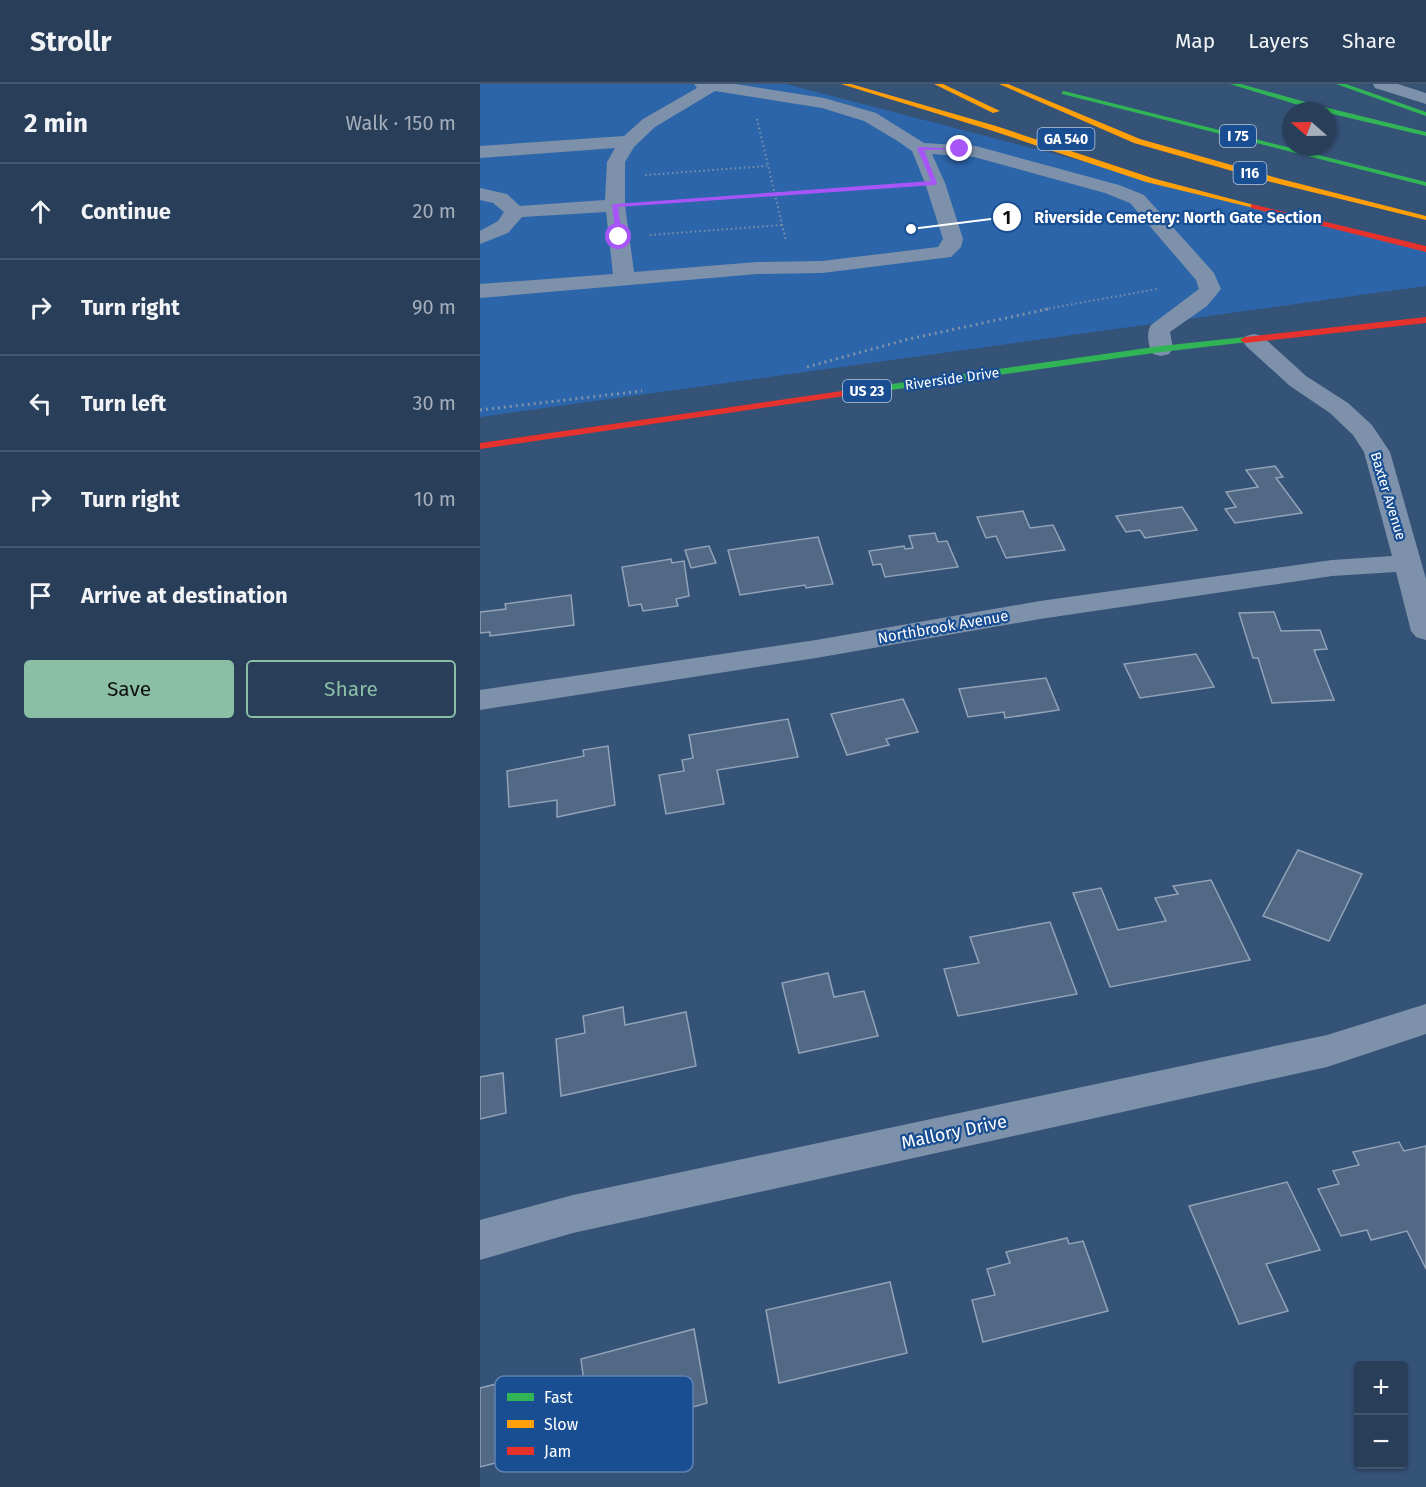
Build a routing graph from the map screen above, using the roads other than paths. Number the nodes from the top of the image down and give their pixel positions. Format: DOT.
graph roads {
  1 [pos="844,84"];
  2 [pos="937,84"];
  3 [pos="1002,84"];
  4 [pos="1027,84"];
  5 [pos="1233,84"];
  6 [pos="1339,84"];
  7 [pos="1381,84"];
  8 [pos="707,85"];
  9 [pos="1426,99"];
  10 [pos="1426,115"];
  11 [pos="1008,116"];
  12 [pos="1030,125"];
  13 [pos="1426,134"];
  14 [pos="630,141"];
  15 [pos="920,148"];
  16 [pos="480,152"];
  17 [pos="1426,184"];
  18 [pos="1196,190"];
  19 [pos="480,194"];
  20 [pos="615,205"];
  21 [pos="514,212"];
  22 [pos="1426,218"];
  23 [pos="480,238"];
  24 [pos="1426,249"];
  25 [pos="624,279"];
  26 [pos="480,291"];
  27 [pos="1426,320"];
  28 [pos="1254,341"];
  29 [pos="1161,350"];
  30 [pos="480,446"];
  31 [pos="1413,559"];
  32 [pos="1426,631"];
  33 [pos="480,700"];
  34 [pos="1426,1019"];
  35 [pos="480,1240"];
  1 -- 18 [label="main road"];
  2 -- 11 [label="main road"];
  3 -- 22 [label="main road, I16"];
  4 -- 17 [label="main road, I 75"];
  5 -- 13 [label="main road"];
  6 -- 10 [label="main road"];
  7 -- 9 [label="street"];
  8 -- 14 [label="street"];
  8 -- 15 [label="street"];
  12 -- 18 [label="main road, GA 540"];
  14 -- 16 [label="street"];
  14 -- 20 [label="street"];
  15 -- 25 [label="street"];
  15 -- 29 [label="street"];
  18 -- 24 [label="main road, GA 540"];
  19 -- 21 [label="street"];
  20 -- 21 [label="street"];
  20 -- 25 [label="street"];
  21 -- 23 [label="street"];
  25 -- 26 [label="street"];
  27 -- 28 [label="main road, Riverside Drive / US 23"];
  28 -- 29 [label="main road, Riverside Drive / US 23"];
  28 -- 31 [label="street, Baxter Avenue"];
  29 -- 30 [label="main road, Riverside Drive / US 23"];
  31 -- 32 [label="street, Baxter Avenue"];
  31 -- 33 [label="street, Northbrook Avenue"];
  34 -- 35 [label="street, Mallory Drive"];
}
